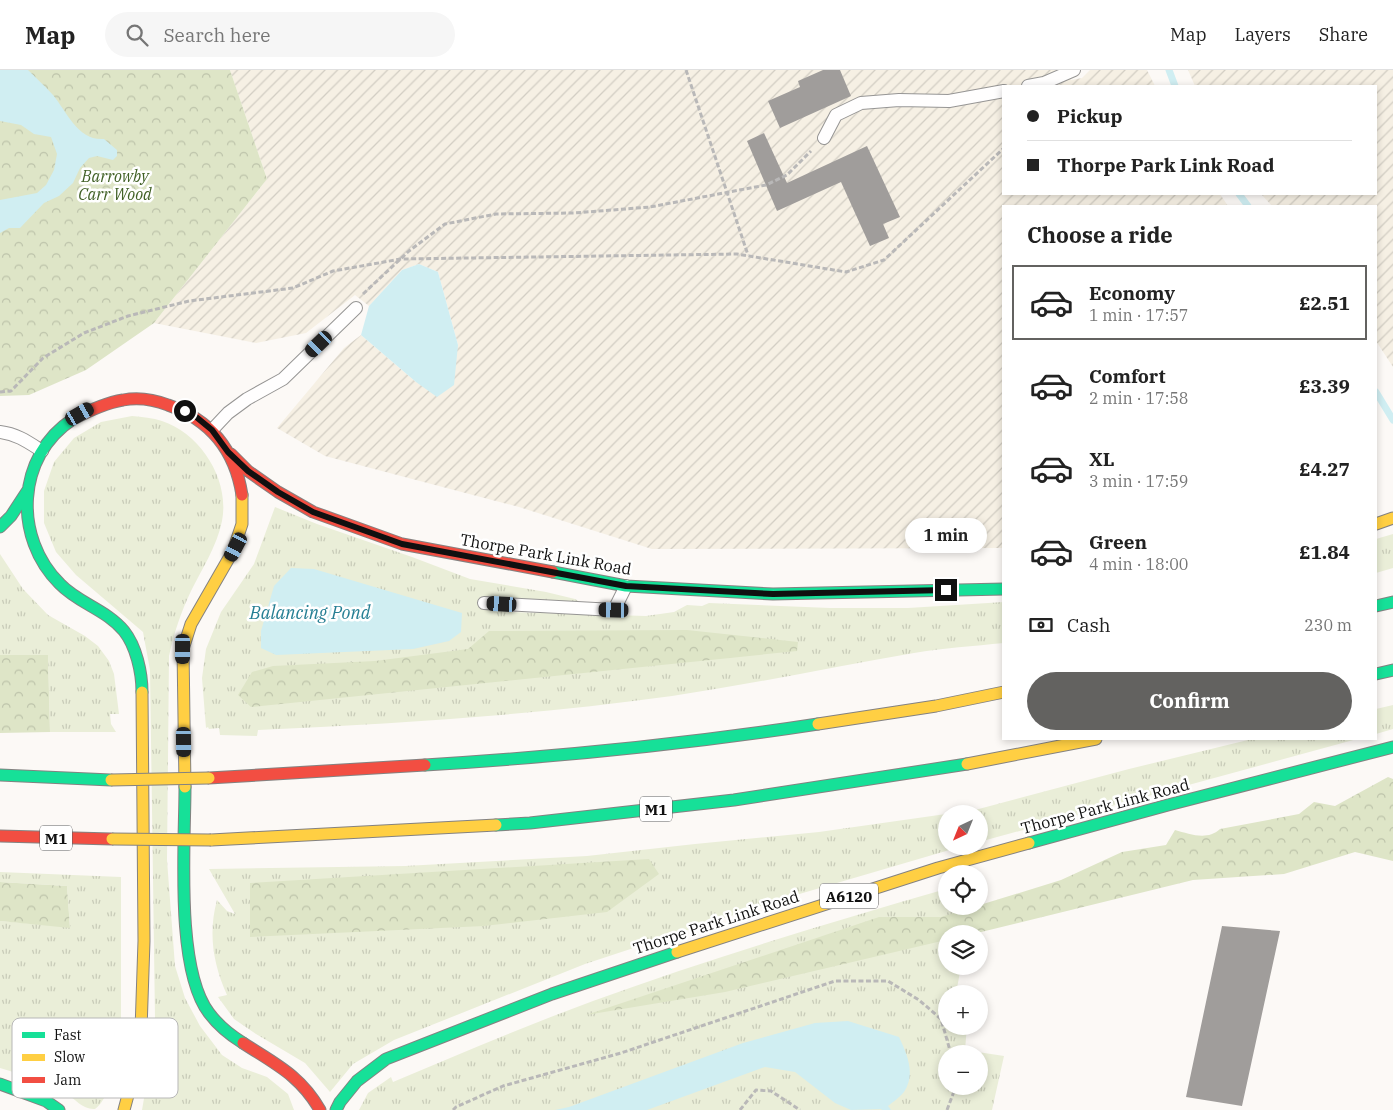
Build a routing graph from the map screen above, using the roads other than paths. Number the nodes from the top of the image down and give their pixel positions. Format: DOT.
graph roads {
  1 [pos="1074,70"];
  2 [pos="1033,85"];
  3 [pos="1002,91"];
  4 [pos="824,138"];
  5 [pos="356,308"];
  6 [pos="212,430"];
  7 [pos="0,432"];
  8 [pos="42,451"];
  9 [pos="228,452"];
  10 [pos="28,490"];
  11 [pos="1393,518"];
  12 [pos="1377,524"];
  13 [pos="0,527"];
  14 [pos="626,586"];
  15 [pos="1002,589"];
  16 [pos="1393,602"];
  17 [pos="484,603"];
  18 [pos="1377,606"];
  19 [pos="1393,670"];
  20 [pos="1377,674"];
  21 [pos="1002,692"];
  22 [pos="1091,740"];
  23 [pos="1393,747"];
  24 [pos="0,775"];
  25 [pos="0,836"];
  26 [pos="141,1018"];
  27 [pos="0,1084"];
  28 [pos="12,1088"];
  29 [pos="38,1098"];
  30 [pos="59,1110"];
  31 [pos="320,1110"];
  32 [pos="336,1110"];
  1 -- 2 [label="lane"];
  3 -- 4 [label="lane"];
  5 -- 6 [label="lane"];
  6 -- 8 [label="highway"];
  6 -- 9 [label="highway"];
  7 -- 8 [label="lane"];
  8 -- 10 [label="highway"];
  9 -- 14 [label="highway, Thorpe Park Link Road"];
  9 -- 31 [label="highway"];
  10 -- 13 [label="highway"];
  10 -- 26 [label="highway"];
  11 -- 12 [label="highway"];
  14 -- 15 [label="highway, Thorpe Park Link Road"];
  14 -- 17 [label="lane"];
  16 -- 18 [label="highway"];
  19 -- 20 [label="highway"];
  21 -- 24 [label="highway, bridge"];
  22 -- 25 [label="highway, M1, bridge"];
  23 -- 32 [label="highway, Thorpe Park Link Road / A6120"];
  27 -- 28 [label="highway"];
  29 -- 30 [label="highway"];
}
